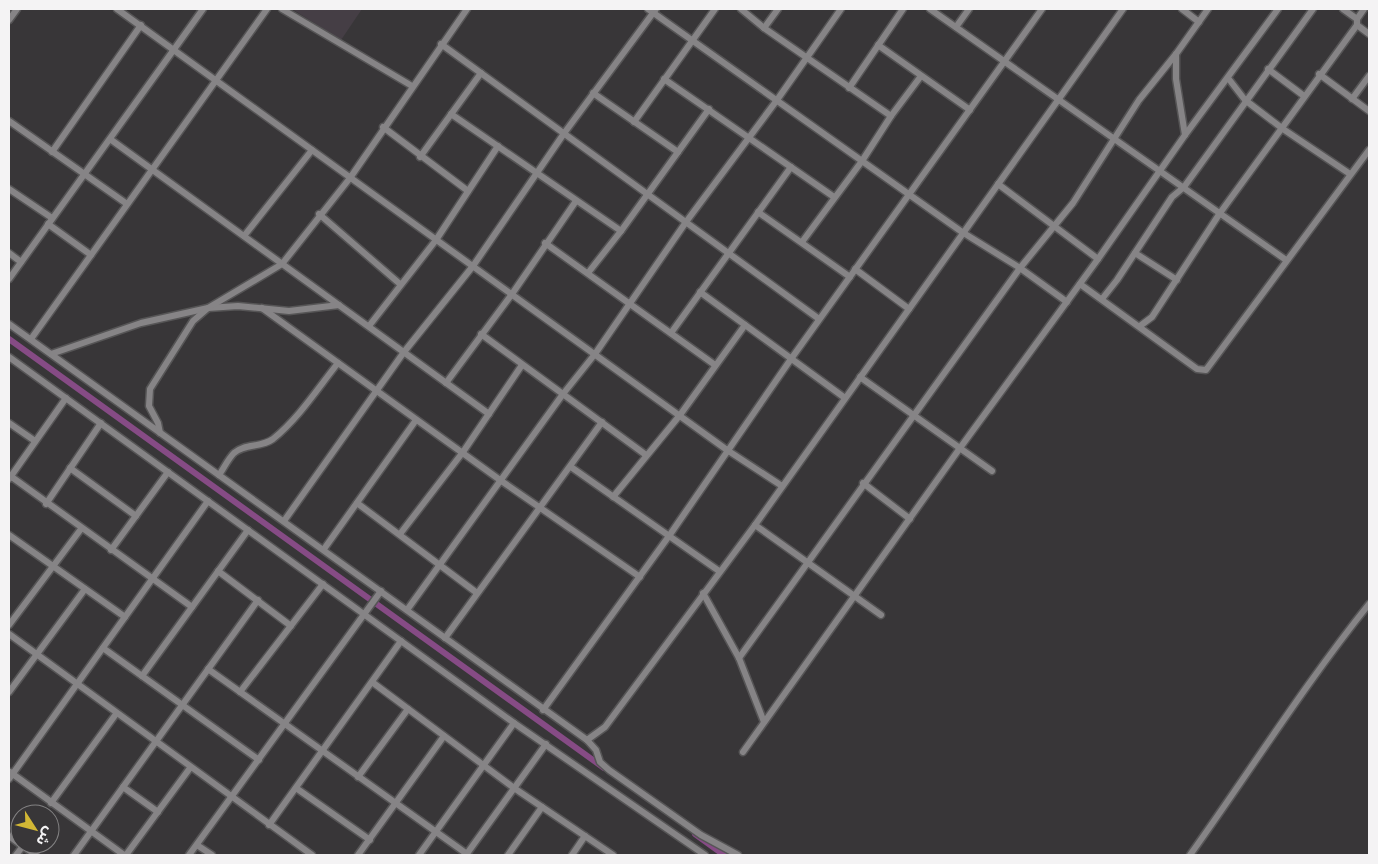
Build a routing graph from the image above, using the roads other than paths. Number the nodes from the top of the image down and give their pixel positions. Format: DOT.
graph roads {
  1 [pos="16,9"];
  2 [pos="117,9"];
  3 [pos="203,9"];
  4 [pos="267,9"];
  5 [pos="282,9"];
  6 [pos="467,9"];
  7 [pos="715,9"];
  8 [pos="741,9"];
  9 [pos="778,9"];
  10 [pos="841,9"];
  11 [pos="903,9"];
  12 [pos="930,9"];
  13 [pos="969,9"];
  14 [pos="1042,9"];
  15 [pos="1123,9"];
  16 [pos="1182,9"];
  17 [pos="1208,9"];
  18 [pos="1278,9"];
  19 [pos="1313,9"];
  20 [pos="1343,9"];
  21 [pos="1364,9"];
  22 [pos="653,10"];
  23 [pos="9,20"];
  24 [pos="1198,22"];
  25 [pos="1357,22"];
  26 [pos="141,25"];
  27 [pos="956,27"];
  28 [pos="764,28"];
  29 [pos="1369,34"];
  30 [pos="693,40"];
  31 [pos="441,44"];
  32 [pos="878,45"];
  33 [pos="174,49"];
  34 [pos="1176,54"];
  35 [pos="807,57"];
  36 [pos="1004,62"];
  37 [pos="1268,69"];
  38 [pos="481,73"];
  39 [pos="1319,74"];
  40 [pos="921,76"];
  41 [pos="1369,76"];
  42 [pos="1228,78"];
  43 [pos="664,79"];
  44 [pos="216,80"];
  45 [pos="412,86"];
  46 [pos="849,88"];
  47 [pos="593,93"];
  48 [pos="1304,96"];
  49 [pos="1352,99"];
  50 [pos="777,100"];
  51 [pos="1245,100"];
  52 [pos="1059,101"];
  53 [pos="709,109"];
  54 [pos="970,110"];
  55 [pos="1369,111"];
  56 [pos="451,114"];
  57 [pos="891,116"];
  58 [pos="9,122"];
  59 [pos="634,122"];
  60 [pos="383,127"];
  61 [pos="1283,129"];
  62 [pos="565,132"];
  63 [pos="1184,135"];
  64 [pos="747,137"];
  65 [pos="1113,138"];
  66 [pos="110,139"];
  67 [pos="498,146"];
  68 [pos="312,150"];
  69 [pos="1369,150"];
  70 [pos="52,152"];
  71 [pos="678,152"];
  72 [pos="420,157"];
  73 [pos="862,161"];
  74 [pos="791,167"];
  75 [pos="152,169"];
  76 [pos="1159,170"];
  77 [pos="536,173"];
  78 [pos="84,174"];
  79 [pos="1350,174"];
  80 [pos="350,178"];
  81 [pos="998,184"];
  82 [pos="1184,187"];
  83 [pos="9,189"];
  84 [pos="468,191"];
  85 [pos="648,194"];
  86 [pos="908,194"];
  87 [pos="834,197"];
  88 [pos="576,201"];
  89 [pos="127,204"];
  90 [pos="758,212"];
  91 [pos="1220,213"];
  92 [pos="319,214"];
  93 [pos="50,221"];
  94 [pos="686,222"];
  95 [pos="1054,227"];
  96 [pos="621,231"];
  97 [pos="962,232"];
  98 [pos="244,236"];
  99 [pos="436,240"];
  100 [pos="802,242"];
  101 [pos="545,243"];
  102 [pos="9,253"];
  103 [pos="728,253"];
  104 [pos="1135,253"];
  105 [pos="91,255"];
  106 [pos="1098,259"];
  107 [pos="1286,260"];
  108 [pos="21,262"];
  109 [pos="282,264"];
  110 [pos="473,266"];
  111 [pos="1020,268"];
  112 [pos="855,269"];
  113 [pos="588,273"];
  114 [pos="850,277"];
  115 [pos="9,279"];
  116 [pos="1177,280"];
  117 [pos="400,284"];
  118 [pos="1080,284"];
  119 [pos="700,292"];
  120 [pos="512,294"];
  121 [pos="1102,299"];
  122 [pos="1067,302"];
  123 [pos="629,304"];
  124 [pos="339,305"];
  125 [pos="208,308"];
  126 [pos="262,308"];
  127 [pos="909,309"];
  128 [pos="819,319"];
  129 [pos="9,324"];
  130 [pos="744,325"];
  131 [pos="369,326"];
  132 [pos="1140,326"];
  133 [pos="672,333"];
  134 [pos="481,334"];
  135 [pos="31,339"];
  136 [pos="404,352"];
  137 [pos="51,354"];
  138 [pos="595,354"];
  139 [pos="9,357"];
  140 [pos="791,358"];
  141 [pos="338,363"];
  142 [pos="522,365"];
  143 [pos="715,365"];
  144 [pos="860,377"];
  145 [pos="446,383"];
  146 [pos="378,392"];
  147 [pos="563,394"];
  148 [pos="66,398"];
  149 [pos="845,398"];
  150 [pos="489,414"];
  151 [pos="912,414"];
  152 [pos="680,416"];
  153 [pos="416,420"];
  154 [pos="602,422"];
  155 [pos="9,423"];
  156 [pos="101,423"];
  157 [pos="160,433"];
  158 [pos="35,441"];
  159 [pos="960,448"];
  160 [pos="727,450"];
  161 [pos="463,452"];
  162 [pos="646,455"];
  163 [pos="571,467"];
  164 [pos="70,468"];
  165 [pos="992,470"];
  166 [pos="168,472"];
  167 [pos="219,475"];
  168 [pos="9,477"];
  169 [pos="500,480"];
  170 [pos="863,483"];
  171 [pos="782,486"];
  172 [pos="613,497"];
  173 [pos="208,501"];
  174 [pos="357,503"];
  175 [pos="46,504"];
  176 [pos="541,508"];
  177 [pos="136,516"];
  178 [pos="910,520"];
  179 [pos="284,521"];
  180 [pos="755,525"];
  181 [pos="81,529"];
  182 [pos="248,530"];
  183 [pos="400,534"];
  184 [pos="9,535"];
  185 [pos="669,536"];
  186 [pos="111,550"];
  187 [pos="324,550"];
  188 [pos="808,562"];
  189 [pos="439,564"];
  190 [pos="53,566"];
  191 [pos="218,571"];
  192 [pos="719,571"];
  193 [pos="640,577"];
  194 [pos="152,579"];
  195 [pos="323,584"];
  196 [pos="85,589"];
  197 [pos="381,591"];
  198 [pos="477,593"];
  199 [pos="703,593"];
  200 [pos="855,595"];
  201 [pos="258,600"];
  202 [pos="1369,604"];
  203 [pos="192,607"];
  204 [pos="407,610"];
  205 [pos="364,614"];
  206 [pos="881,614"];
  207 [pos="125,617"];
  208 [pos="9,625"];
  209 [pos="291,626"];
  210 [pos="9,634"];
  211 [pos="445,638"];
  212 [pos="401,641"];
  213 [pos="103,648"];
  214 [pos="37,654"];
  215 [pos="739,658"];
  216 [pos="208,669"];
  217 [pos="142,676"];
  218 [pos="372,682"];
  219 [pos="77,684"];
  220 [pos="9,692"];
  221 [pos="240,692"];
  222 [pos="182,704"];
  223 [pos="408,709"];
  224 [pos="543,710"];
  225 [pos="116,714"];
  226 [pos="764,722"];
  227 [pos="514,723"];
  228 [pos="284,724"];
  229 [pos="444,736"];
  230 [pos="587,740"];
  231 [pos="155,742"];
  232 [pos="546,744"];
  233 [pos="322,751"];
  234 [pos="743,752"];
  235 [pos="259,760"];
  236 [pos="483,765"];
  237 [pos="190,768"];
  238 [pos="10,775"];
  239 [pos="358,777"];
  240 [pos="123,787"];
  241 [pos="296,788"];
  242 [pos="514,788"];
  243 [pos="232,798"];
  244 [pos="51,803"];
  245 [pos="396,804"];
  246 [pos="542,807"];
  247 [pos="158,812"];
  248 [pos="269,825"];
  249 [pos="91,831"];
  250 [pos="435,833"];
  251 [pos="585,836"];
  252 [pos="370,840"];
  253 [pos="197,845"];
  254 [pos="303,849"];
  255 [pos="74,855"];
  256 [pos="125,855"];
  257 [pos="189,855"];
  258 [pos="212,855"];
  259 [pos="299,855"];
  260 [pos="312,855"];
  261 [pos="358,855"];
  262 [pos="419,855"];
  263 [pos="466,855"];
  264 [pos="508,855"];
  265 [pos="572,855"];
  266 [pos="613,855"];
  267 [pos="705,855"];
  268 [pos="738,855"];
  269 [pos="1190,855"];
  1 -- 23 [label="street"];
  2 -- 26 [label="street"];
  3 -- 33 [label="street"];
  4 -- 44 [label="street"];
  5 -- 45 [label="street"];
  6 -- 31 [label="street"];
  7 -- 30 [label="street"];
  8 -- 28 [label="street"];
  9 -- 28 [label="street"];
  10 -- 35 [label="street"];
  11 -- 32 [label="street"];
  12 -- 27 [label="street"];
  13 -- 27 [label="street"];
  14 -- 36 [label="street"];
  15 -- 52 [label="street"];
  16 -- 24 [label="street"];
  17 -- 24 [label="street"];
  18 -- 42 [label="street"];
  19 -- 37 [label="street"];
  20 -- 25 [label="street"];
  21 -- 25 [label="street"];
  22 -- 30 [label="street"];
  22 -- 47 [label="street"];
  24 -- 34 [label="street"];
  25 -- 29 [label="street"];
  25 -- 39 [label="street"];
  26 -- 33 [label="street"];
  26 -- 70 [label="street"];
  27 -- 36 [label="street"];
  28 -- 35 [label="street"];
  30 -- 43 [label="street"];
  30 -- 50 [label="street"];
  31 -- 38 [label="street"];
  31 -- 45 [label="street"];
  32 -- 40 [label="street"];
  32 -- 46 [label="street"];
  33 -- 44 [label="street"];
  33 -- 66 [label="street"];
  34 -- 63 [label="street"];
  34 -- 65 [label="street"];
  35 -- 46 [label="street"];
  35 -- 50 [label="street"];
  36 -- 52 [label="street"];
  36 -- 54 [label="street"];
  37 -- 48 [label="street"];
  37 -- 51 [label="street"];
  38 -- 56 [label="street"];
  38 -- 62 [label="street"];
  39 -- 48 [label="street"];
  39 -- 49 [label="street"];
  40 -- 54 [label="street"];
  40 -- 57 [label="street"];
  41 -- 49 [label="street"];
  42 -- 51 [label="street"];
  42 -- 63 [label="street"];
  43 -- 53 [label="street"];
  43 -- 59 [label="street"];
  44 -- 68 [label="street"];
  44 -- 75 [label="street"];
  45 -- 60 [label="street"];
  46 -- 57 [label="street"];
  47 -- 59 [label="street"];
  47 -- 62 [label="street"];
  48 -- 61 [label="street"];
  49 -- 55 [label="street"];
  50 -- 64 [label="street"];
  50 -- 73 [label="street"];
  51 -- 61 [label="street"];
  51 -- 82 [label="street"];
  52 -- 65 [label="street"];
  52 -- 81 [label="street"];
  53 -- 64 [label="street"];
  53 -- 71 [label="street"];
  54 -- 86 [label="street"];
  56 -- 67 [label="street"];
  56 -- 72 [label="street"];
  57 -- 73 [label="street"];
  58 -- 70 [label="street"];
  59 -- 71 [label="street"];
  60 -- 72 [label="street"];
  60 -- 80 [label="street"];
  61 -- 79 [label="street"];
  61 -- 91 [label="street"];
  62 -- 77 [label="street"];
  62 -- 85 [label="street"];
  63 -- 76 [label="street"];
  64 -- 74 [label="street"];
  64 -- 94 [label="street"];
  65 -- 76 [label="street"];
  65 -- 95 [label="street"];
  66 -- 75 [label="street"];
  66 -- 78 [label="street"];
  67 -- 77 [label="street"];
  67 -- 84 [label="street"];
  68 -- 80 [label="street"];
  68 -- 98 [label="street"];
  69 -- 79 [label="street"];
  70 -- 78 [label="street"];
  71 -- 85 [label="street"];
  72 -- 84 [label="street"];
  73 -- 86 [label="street"];
  73 -- 87 [label="street"];
  74 -- 87 [label="street"];
  74 -- 90 [label="street"];
  75 -- 89 [label="street"];
  75 -- 98 [label="street"];
  76 -- 82 [label="street"];
  76 -- 106 [label="street"];
  77 -- 88 [label="street"];
  77 -- 110 [label="street"];
  78 -- 89 [label="street"];
  78 -- 93 [label="street"];
  79 -- 107 [label="street"];
  80 -- 92 [label="street"];
  80 -- 99 [label="street"];
  81 -- 95 [label="street"];
  81 -- 97 [label="street"];
  82 -- 91 [label="street"];
  82 -- 104 [label="street"];
  83 -- 93 [label="street"];
  84 -- 99 [label="street"];
  85 -- 94 [label="street"];
  85 -- 96 [label="street"];
  86 -- 97 [label="street"];
  86 -- 112 [label="street"];
  87 -- 100 [label="street"];
  88 -- 96 [label="street"];
  88 -- 101 [label="street"];
  89 -- 105 [label="street"];
  90 -- 100 [label="street"];
  90 -- 103 [label="street"];
  91 -- 107 [label="street"];
  91 -- 116 [label="street"];
  92 -- 109 [label="street"];
  92 -- 117 [label="street"];
  93 -- 105 [label="street"];
  93 -- 108 [label="street"];
  94 -- 103 [label="street"];
  94 -- 123 [label="street"];
  95 -- 106 [label="street"];
  95 -- 111 [label="street"];
  96 -- 113 [label="street"];
  97 -- 111 [label="street"];
  97 -- 127 [label="street"];
  98 -- 109 [label="street"];
  99 -- 110 [label="street"];
  99 -- 117 [label="street"];
  100 -- 114 [label="street"];
  101 -- 113 [label="street"];
  101 -- 120 [label="street"];
  102 -- 108 [label="street"];
  103 -- 119 [label="street"];
  103 -- 128 [label="street"];
  104 -- 116 [label="street"];
  104 -- 121 [label="street"];
  105 -- 135 [label="street"];
  106 -- 118 [label="street"];
  107 -- 132 [label="street"];
  108 -- 115 [label="street"];
  109 -- 124 [label="street"];
  109 -- 125 [label="street"];
  110 -- 120 [label="street"];
  110 -- 136 [label="street"];
  111 -- 122 [label="street"];
  111 -- 151 [label="street"];
  112 -- 114 [label="street"];
  112 -- 127 [label="street"];
  113 -- 123 [label="street"];
  114 -- 128 [label="street"];
  116 -- 132 [label="street"];
  117 -- 131 [label="street"];
  118 -- 121 [label="street"];
  118 -- 122 [label="street"];
  119 -- 130 [label="street"];
  119 -- 133 [label="street"];
  120 -- 134 [label="street"];
  120 -- 138 [label="street"];
  121 -- 132 [label="street"];
  122 -- 159 [label="street"];
  123 -- 133 [label="street"];
  123 -- 138 [label="street"];
  124 -- 126 [label="street"];
  124 -- 131 [label="street"];
  125 -- 126 [label="street"];
  125 -- 137 [label="street"];
  125 -- 157 [label="street"];
  126 -- 141 [label="street"];
  127 -- 144 [label="street"];
  128 -- 140 [label="street"];
  129 -- 135 [label="street"];
  130 -- 140 [label="street"];
  130 -- 143 [label="street"];
  131 -- 136 [label="street"];
  133 -- 143 [label="street"];
  134 -- 142 [label="street"];
  134 -- 145 [label="street"];
  135 -- 137 [label="street"];
  136 -- 145 [label="street"];
  136 -- 146 [label="street"];
  137 -- 157 [label="street"];
  138 -- 147 [label="street"];
  138 -- 152 [label="street"];
  139 -- 148 [label="street"];
  140 -- 149 [label="street"];
  140 -- 160 [label="street"];
  141 -- 146 [label="street"];
  141 -- 167 [label="street"];
  142 -- 147 [label="street"];
  142 -- 150 [label="street"];
  143 -- 152 [label="street"];
  144 -- 149 [label="street"];
  144 -- 151 [label="street"];
  145 -- 150 [label="street"];
  146 -- 153 [label="street"];
  146 -- 179 [label="street"];
  147 -- 154 [label="street"];
  147 -- 169 [label="street"];
  148 -- 156 [label="street"];
  148 -- 158 [label="street"];
  149 -- 171 [label="street"];
  150 -- 161 [label="street"];
  151 -- 159 [label="street"];
  151 -- 170 [label="street"];
  152 -- 160 [label="street"];
  152 -- 162 [label="street"];
  153 -- 161 [label="street"];
  153 -- 174 [label="street"];
  154 -- 162 [label="street"];
  154 -- 163 [label="street"];
  155 -- 158 [label="street"];
  156 -- 164 [label="street"];
  156 -- 166 [label="street"];
  157 -- 167 [label="street"];
  158 -- 168 [label="street"];
  159 -- 165 [label="street"];
  159 -- 178 [label="street"];
  160 -- 171 [label="street"];
  160 -- 185 [label="street"];
  161 -- 169 [label="street"];
  161 -- 183 [label="street"];
  162 -- 172 [label="street"];
  163 -- 172 [label="street"];
  163 -- 176 [label="street"];
  164 -- 175 [label="street"];
  164 -- 177 [label="street"];
  166 -- 173 [label="street"];
  166 -- 177 [label="street"];
  167 -- 179 [label="street"];
  168 -- 175 [label="street"];
  169 -- 176 [label="street"];
  169 -- 189 [label="street"];
  170 -- 178 [label="street"];
  170 -- 188 [label="street"];
  171 -- 180 [label="street"];
  172 -- 185 [label="street"];
  173 -- 182 [label="street"];
  173 -- 194 [label="street"];
  174 -- 183 [label="street"];
  174 -- 187 [label="street"];
  175 -- 181 [label="street"];
  176 -- 193 [label="street"];
  176 -- 198 [label="street"];
  177 -- 186 [label="street"];
  178 -- 200 [label="street"];
  179 -- 187 [label="street"];
  180 -- 188 [label="street"];
  180 -- 192 [label="street"];
  181 -- 186 [label="street"];
  181 -- 190 [label="street"];
  182 -- 191 [label="street"];
  182 -- 195 [label="street"];
  183 -- 189 [label="street"];
  184 -- 190 [label="street"];
  185 -- 192 [label="street"];
  185 -- 193 [label="street"];
  186 -- 194 [label="street"];
  187 -- 197 [label="street"];
  188 -- 200 [label="street"];
  188 -- 215 [label="street"];
  189 -- 198 [label="street"];
  189 -- 204 [label="street"];
  190 -- 196 [label="street"];
  190 -- 208 [label="street"];
  191 -- 201 [label="street"];
  191 -- 203 [label="street"];
  192 -- 199 [label="street"];
  193 -- 224 [label="street"];
  194 -- 203 [label="street"];
  194 -- 207 [label="street"];
  195 -- 205 [label="street"];
  195 -- 209 [label="street"];
  196 -- 207 [label="street"];
  196 -- 214 [label="street"];
  197 -- 204 [label="street"];
  197 -- 205 [label="street"];
  198 -- 211 [label="street"];
  199 -- 215 [label="street"];
  199 -- 230 [label="street"];
  200 -- 206 [label="street"];
  200 -- 226 [label="street"];
  201 -- 209 [label="street"];
  201 -- 216 [label="street"];
  202 -- 269 [label="street"];
  203 -- 217 [label="street"];
  204 -- 211 [label="street"];
  205 -- 212 [label="street"];
  205 -- 228 [label="street"];
  207 -- 213 [label="street"];
  209 -- 221 [label="street"];
  210 -- 214 [label="street"];
  211 -- 224 [label="street"];
  212 -- 218 [label="street"];
  212 -- 227 [label="street"];
  213 -- 217 [label="street"];
  213 -- 219 [label="street"];
  214 -- 219 [label="street"];
  214 -- 220 [label="street"];
  215 -- 226 [label="street"];
  216 -- 221 [label="street"];
  216 -- 222 [label="street"];
  217 -- 222 [label="street"];
  218 -- 223 [label="street"];
  218 -- 233 [label="street"];
  219 -- 225 [label="street"];
  219 -- 238 [label="street"];
  221 -- 228 [label="street"];
  222 -- 231 [label="street"];
  222 -- 235 [label="street"];
  223 -- 229 [label="street"];
  223 -- 239 [label="street"];
  224 -- 230 [label="street"];
  225 -- 231 [label="street"];
  225 -- 244 [label="street"];
  226 -- 234 [label="street"];
  227 -- 232 [label="street"];
  227 -- 236 [label="street"];
  228 -- 233 [label="street"];
  228 -- 235 [label="street"];
  229 -- 236 [label="street"];
  229 -- 245 [label="street"];
  230 -- 268 [label="street"];
  231 -- 237 [label="street"];
  231 -- 240 [label="street"];
  232 -- 242 [label="street"];
  232 -- 267 [label="street"];
  233 -- 239 [label="street"];
  233 -- 241 [label="street"];
  235 -- 243 [label="street"];
  236 -- 242 [label="street"];
  236 -- 250 [label="street"];
  237 -- 243 [label="street"];
  237 -- 247 [label="street"];
  238 -- 244 [label="street"];
  239 -- 245 [label="street"];
  240 -- 247 [label="street"];
  240 -- 249 [label="street"];
  241 -- 248 [label="street"];
  241 -- 252 [label="street"];
  242 -- 246 [label="street"];
  242 -- 263 [label="street"];
  243 -- 248 [label="street"];
  243 -- 253 [label="street"];
  244 -- 249 [label="street"];
  245 -- 250 [label="street"];
  245 -- 252 [label="street"];
  246 -- 251 [label="street"];
  246 -- 264 [label="street"];
  247 -- 256 [label="street"];
  248 -- 254 [label="street"];
  249 -- 255 [label="street"];
  249 -- 256 [label="street"];
  250 -- 262 [label="street"];
  250 -- 263 [label="street"];
  251 -- 265 [label="street"];
  251 -- 266 [label="street"];
  252 -- 261 [label="street"];
  253 -- 257 [label="street"];
  253 -- 258 [label="street"];
  254 -- 259 [label="street"];
  254 -- 260 [label="street"];
}
